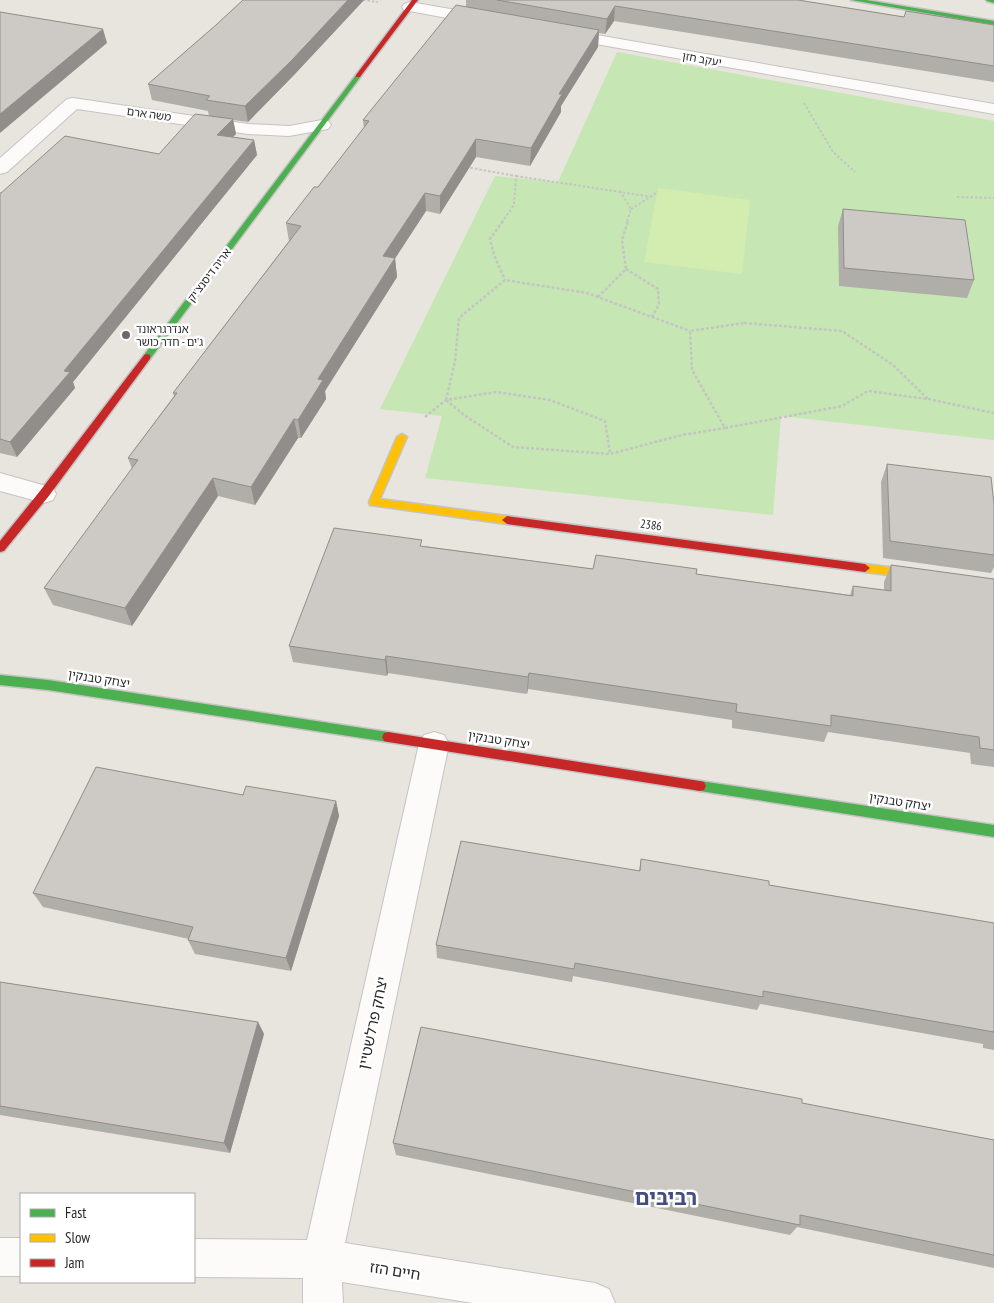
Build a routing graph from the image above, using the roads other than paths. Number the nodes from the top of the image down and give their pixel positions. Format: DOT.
graph roads {
  1 [pos="854,0"];
  2 [pos="990,0"];
  3 [pos="994,1"];
  4 [pos="413,3"];
  5 [pos="994,22"];
  6 [pos="505,24"];
  7 [pos="543,30"];
  8 [pos="994,109"];
  9 [pos="322,125"];
  10 [pos="0,168"];
  11 [pos="402,437"];
  12 [pos="0,482"];
  13 [pos="44,494"];
  14 [pos="0,548"];
  15 [pos="994,585"];
  16 [pos="0,680"];
  17 [pos="434,744"];
  18 [pos="994,831"];
  19 [pos="0,1257"];
  20 [pos="20,1257"];
  21 [pos="195,1258"];
  22 [pos="322,1259"];
  23 [pos="323,1303"];
  24 [pos="595,1303"];
  1 -- 5 [label="street"];
  2 -- 3 [label="street"];
  4 -- 6 [label="street"];
  4 -- 9 [label="street, אריה דיסנצ'יק"];
  7 -- 8 [label="street, יעקב חזן"];
  9 -- 10 [label="street, משה ארם"];
  9 -- 13 [label="street, אריה דיסנצ'יק"];
  11 -- 15 [label="street, 2386"];
  12 -- 13 [label="street"];
  13 -- 14 [label="street, אריה דיסנצ'יק"];
  16 -- 17 [label="street, יצחק טבנקין"];
  17 -- 18 [label="street, יצחק טבנקין"];
  17 -- 22 [label="street, יצחק פרלשטיין"];
  19 -- 20 [label="street"];
  21 -- 22 [label="street, חיים הזז"];
  22 -- 23 [label="street, יצחק פרלשטיין"];
  22 -- 24 [label="street, חיים הזז"];
}
